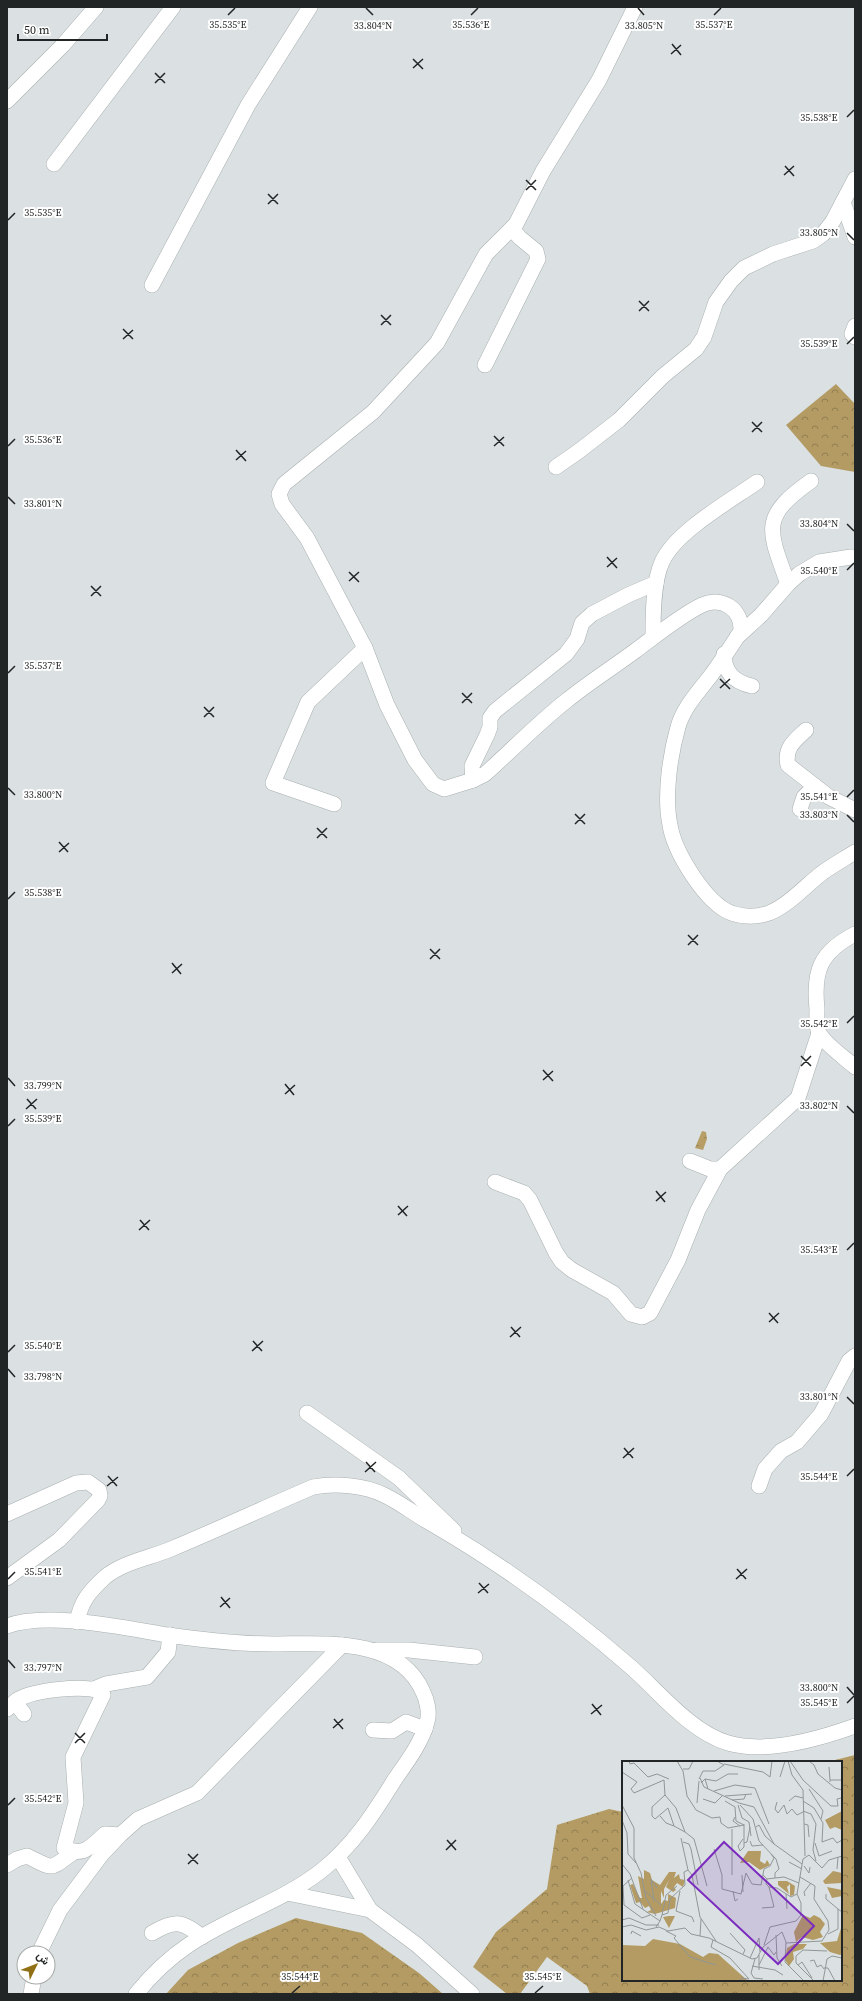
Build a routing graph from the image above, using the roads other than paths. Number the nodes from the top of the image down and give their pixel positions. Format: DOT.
graph roads {
  1 [pos="96,7"];
  2 [pos="173,7"];
  3 [pos="310,7"];
  4 [pos="635,7"];
  5 [pos="7,101"];
  6 [pos="54,164"];
  7 [pos="855,179"];
  8 [pos="843,202"];
  9 [pos="512,229"];
  10 [pos="855,237"];
  11 [pos="152,285"];
  12 [pos="855,326"];
  13 [pos="855,337"];
  14 [pos="485,365"];
  15 [pos="556,467"];
  16 [pos="811,481"];
  17 [pos="757,482"];
  18 [pos="851,557"];
  19 [pos="656,583"];
  20 [pos="788,584"];
  21 [pos="653,637"];
  22 [pos="737,637"];
  23 [pos="365,648"];
  24 [pos="724,654"];
  25 [pos="752,686"];
  26 [pos="806,730"];
  27 [pos="473,780"];
  28 [pos="814,786"];
  29 [pos="334,804"];
  30 [pos="800,809"];
  31 [pos="855,810"];
  32 [pos="855,852"];
  33 [pos="855,934"];
  34 [pos="819,1033"];
  35 [pos="855,1067"];
  36 [pos="690,1161"];
  37 [pos="720,1170"];
  38 [pos="495,1182"];
  39 [pos="855,1356"];
  40 [pos="307,1413"];
  41 [pos="759,1486"];
  42 [pos="7,1514"];
  43 [pos="466,1544"];
  44 [pos="7,1578"];
  45 [pos="77,1622"];
  46 [pos="7,1626"];
  47 [pos="170,1635"];
  48 [pos="342,1645"];
  49 [pos="376,1650"];
  50 [pos="475,1657"];
  51 [pos="94,1689"];
  52 [pos="15,1708"];
  53 [pos="855,1726"];
  54 [pos="424,1729"];
  55 [pos="373,1730"];
  56 [pos="120,1835"];
  57 [pos="74,1852"];
  58 [pos="338,1857"];
  59 [pos="7,1865"];
  60 [pos="287,1893"];
  61 [pos="370,1910"];
  62 [pos="152,1933"];
  63 [pos="202,1936"];
  64 [pos="43,1945"];
  65 [pos="136,1994"];
  66 [pos="472,1994"];
  1 -- 5 [label="street"];
  2 -- 6 [label="street"];
  3 -- 11 [label="street"];
  4 -- 9 [label="street"];
  7 -- 8 [label="street"];
  8 -- 10 [label="street"];
  8 -- 15 [label="street"];
  9 -- 14 [label="street"];
  9 -- 23 [label="street"];
  12 -- 13 [label="street"];
  16 -- 20 [label="street"];
  17 -- 19 [label="street"];
  18 -- 20 [label="street"];
  19 -- 21 [label="street"];
  19 -- 27 [label="street"];
  20 -- 22 [label="street"];
  21 -- 22 [label="street"];
  21 -- 27 [label="street"];
  22 -- 24 [label="street"];
  23 -- 27 [label="street"];
  23 -- 29 [label="street"];
  24 -- 25 [label="street"];
  24 -- 32 [label="street"];
  26 -- 28 [label="street"];
  28 -- 30 [label="street"];
  28 -- 31 [label="street"];
  33 -- 34 [label="street"];
  34 -- 35 [label="street"];
  34 -- 37 [label="street"];
  36 -- 37 [label="street"];
  37 -- 38 [label="street"];
  39 -- 41 [label="street"];
  40 -- 43 [label="street"];
  42 -- 44 [label="street"];
  43 -- 45 [label="street"];
  43 -- 53 [label="street"];
  45 -- 46 [label="street"];
  45 -- 47 [label="street"];
  47 -- 48 [label="street"];
  47 -- 51 [label="street"];
  48 -- 49 [label="street"];
  48 -- 56 [label="street"];
  49 -- 50 [label="street"];
  49 -- 54 [label="street"];
  51 -- 52 [label="street"];
  51 -- 57 [label="street"];
  54 -- 55 [label="street"];
  54 -- 58 [label="street"];
  56 -- 57 [label="street"];
  56 -- 64 [label="street"];
  57 -- 59 [label="street"];
  58 -- 60 [label="street"];
  58 -- 61 [label="street"];
  60 -- 61 [label="street"];
  60 -- 63 [label="street"];
  61 -- 66 [label="street"];
  62 -- 63 [label="street"];
  63 -- 65 [label="street"];
}
